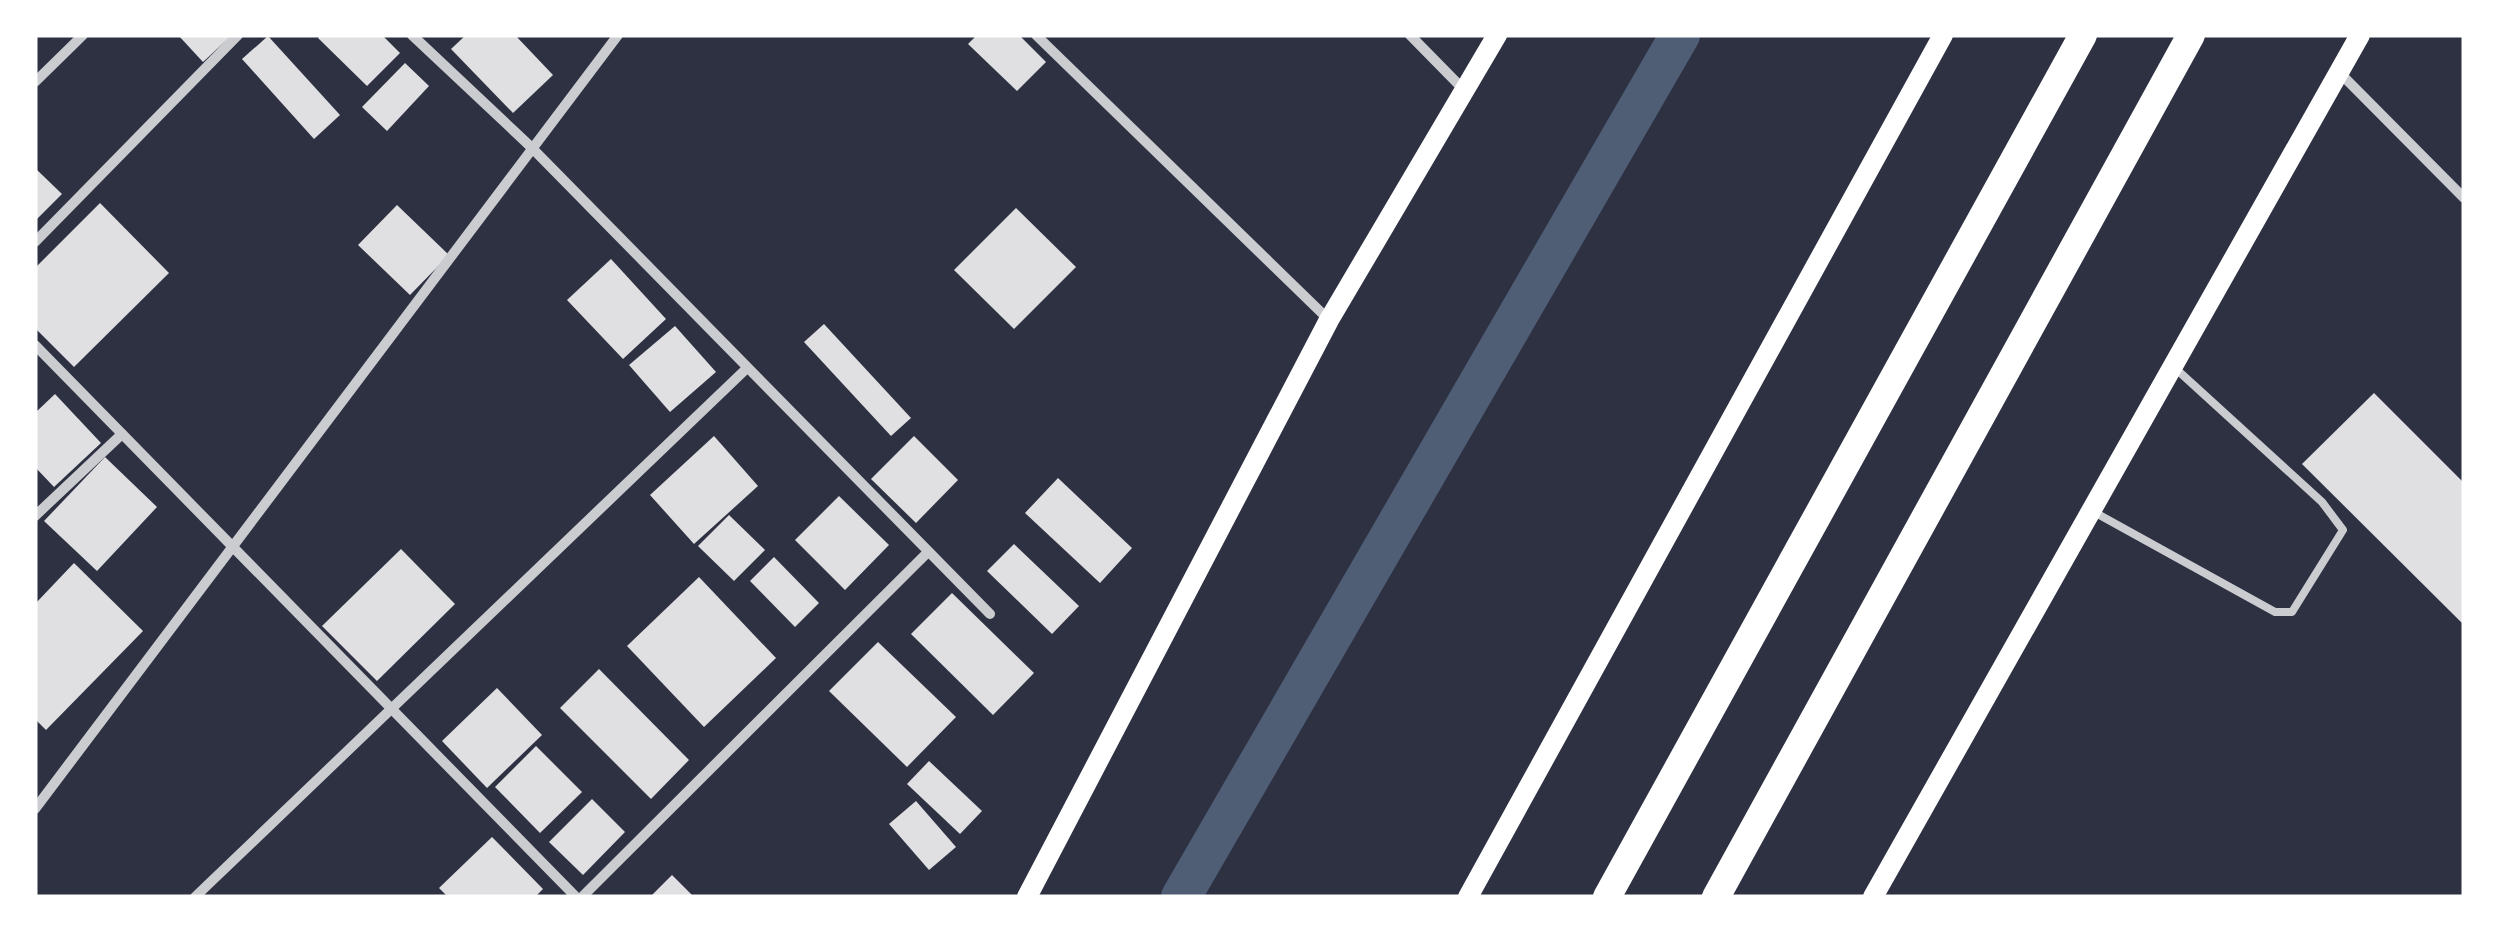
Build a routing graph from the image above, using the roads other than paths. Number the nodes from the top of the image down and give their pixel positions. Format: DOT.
graph roads {
  1 [pos="83,35"];
  2 [pos="238,35"];
  3 [pos="412,35"];
  4 [pos="618,35"];
  5 [pos="1036,35"];
  6 [pos="1410,35"];
  7 [pos="1497,35"];
  8 [pos="1944,35"];
  9 [pos="2083,35"];
  10 [pos="2191,35"];
  11 [pos="2360,35"];
  12 [pos="2339,72"];
  13 [pos="35,82"];
  14 [pos="1465,90"];
  15 [pos="531,147"];
  16 [pos="2464,198"];
  17 [pos="35,242"];
  18 [pos="1329,320"];
  19 [pos="35,345"];
  20 [pos="2174,368"];
  21 [pos="745,370"];
  22 [pos="122,434"];
  23 [pos="2091,510"];
  24 [pos="35,516"];
  25 [pos="233,547"];
  26 [pos="928,552"];
  27 [pos="990,614"];
  28 [pos="391,709"];
  29 [pos="35,809"];
  30 [pos="195,897"];
  31 [pos="579,897"];
  32 [pos="1027,897"];
  33 [pos="1468,897"];
  34 [pos="1607,897"];
  35 [pos="1716,897"];
  36 [pos="1874,897"];
  1 -- 13 [label="street"];
  2 -- 17 [label="street"];
  3 -- 15 [label="street"];
  4 -- 15 [label="street"];
  5 -- 18 [label="street"];
  6 -- 14 [label="street"];
  7 -- 14 [label="main road"];
  8 -- 33 [label="main road"];
  9 -- 34 [label="highway"];
  10 -- 35 [label="highway"];
  11 -- 12 [label="main road"];
  12 -- 16 [label="street"];
  12 -- 20 [label="main road"];
  14 -- 18 [label="main road"];
  15 -- 21 [label="street"];
  15 -- 25 [label="street"];
  18 -- 32 [label="main road"];
  19 -- 22 [label="street"];
  20 -- 23 [label="main road"];
  20 -- 23 [label="lane"];
  21 -- 26 [label="street"];
  21 -- 28 [label="street"];
  22 -- 24 [label="street"];
  22 -- 25 [label="street"];
  23 -- 36 [label="main road"];
  25 -- 28 [label="street"];
  25 -- 29 [label="street"];
  26 -- 27 [label="street"];
  26 -- 31 [label="street"];
  28 -- 30 [label="street"];
  28 -- 31 [label="street"];
}
